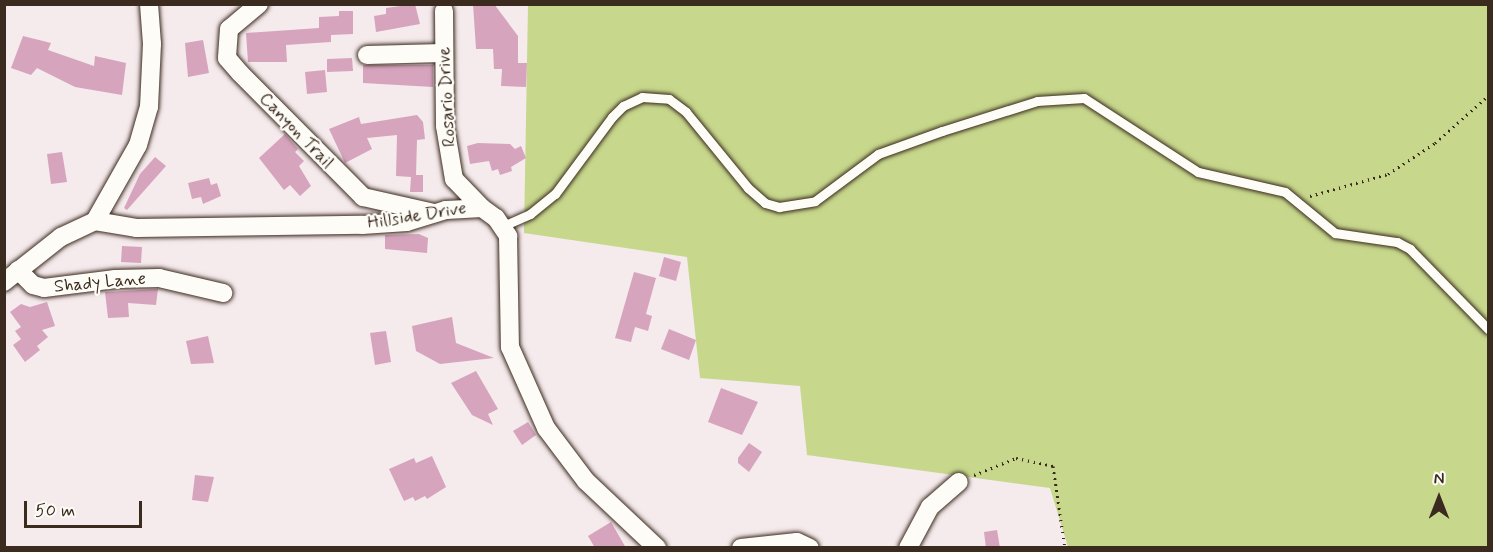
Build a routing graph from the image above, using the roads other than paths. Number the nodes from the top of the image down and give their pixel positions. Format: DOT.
graph roads {
  1 [pos="149,4"];
  2 [pos="260,4"];
  3 [pos="444,11"];
  4 [pos="443,53"];
  5 [pos="367,55"];
  6 [pos="482,208"];
  7 [pos="436,213"];
  8 [pos="96,221"];
  9 [pos="503,226"];
  10 [pos="11,276"];
  11 [pos="223,293"];
  12 [pos="1488,329"];
  13 [pos="959,482"];
  14 [pos="657,548"];
  15 [pos="741,548"];
  16 [pos="810,548"];
  17 [pos="908,548"];
  1 -- 8 [label="street"];
  2 -- 7 [label="street, Canyon Trail"];
  3 -- 4 [label="street, Rosario Drive"];
  4 -- 5 [label="street"];
  4 -- 6 [label="street, Rosario Drive"];
  6 -- 7 [label="street, Hillside Drive"];
  6 -- 9 [label="street, Hillside Drive"];
  7 -- 8 [label="street, Hillside Drive"];
  8 -- 10 [label="street"];
  9 -- 12 [label="lane"];
  9 -- 14 [label="street"];
  10 -- 11 [label="street, Shady Lane"];
  13 -- 17 [label="street"];
  15 -- 16 [label="street"];
}
